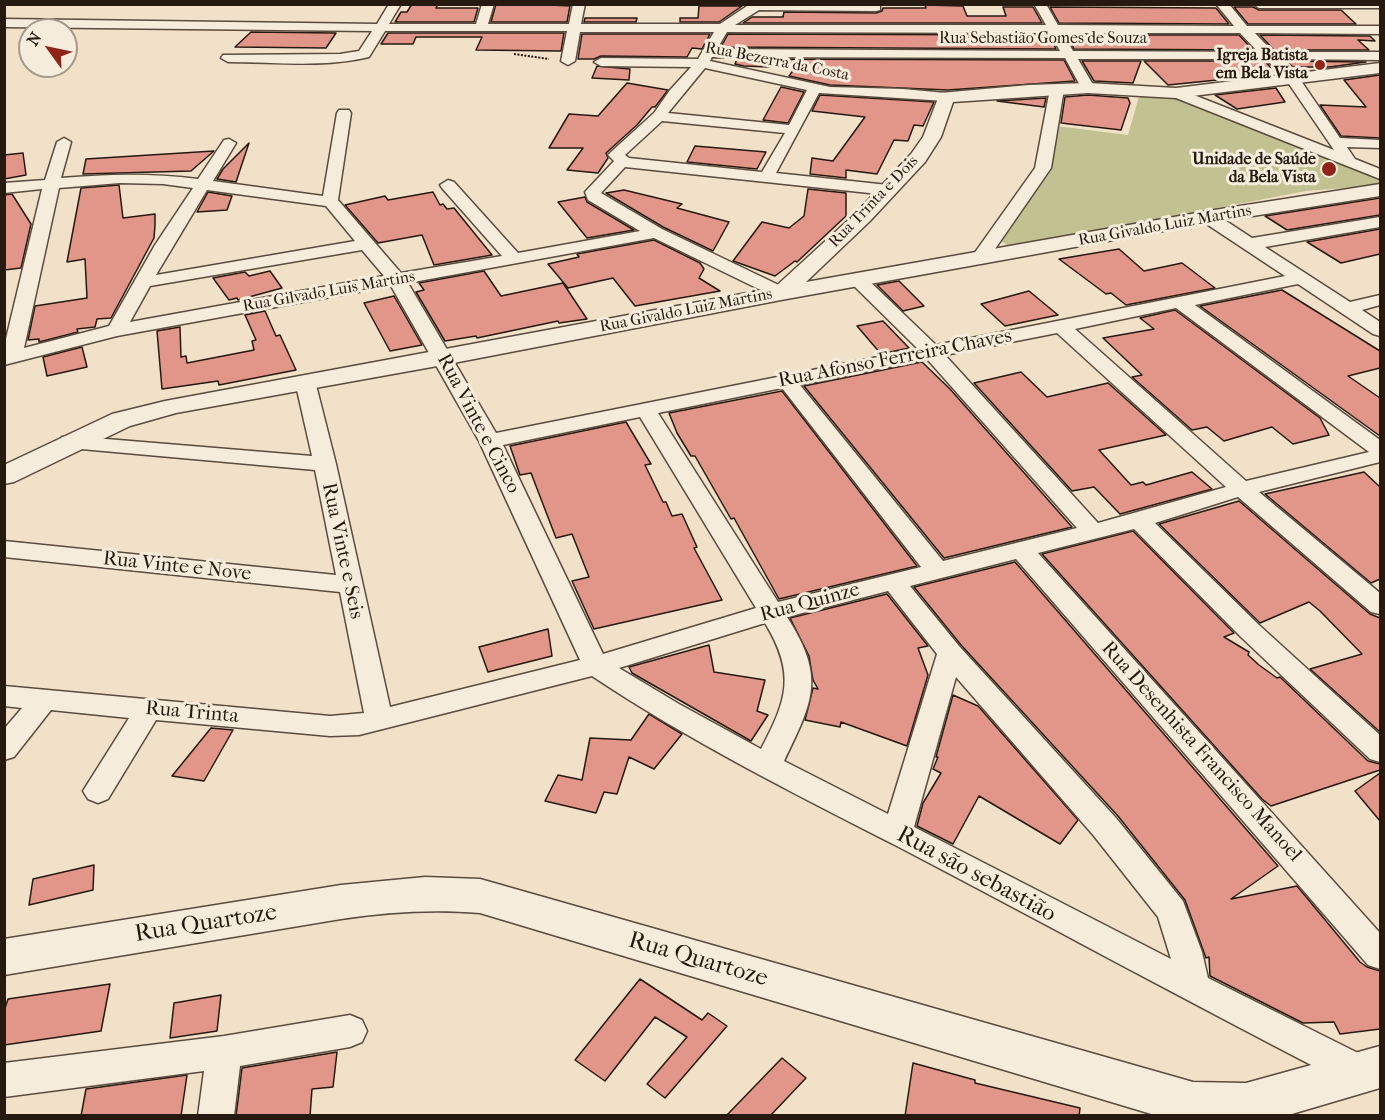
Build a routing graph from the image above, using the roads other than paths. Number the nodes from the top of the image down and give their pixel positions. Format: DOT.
graph roads {
  1 [pos="395,4"];
  2 [pos="489,4"];
  3 [pos="579,4"];
  4 [pos="1040,4"];
  5 [pos="1222,4"];
  6 [pos="1259,4"];
  7 [pos="758,5"];
  8 [pos="1294,5"];
  9 [pos="1380,5"];
  10 [pos="875,6"];
  11 [pos="4,22"];
  12 [pos="382,27"];
  13 [pos="481,27"];
  14 [pos="575,28"];
  15 [pos="722,29"];
  16 [pos="881,29"];
  17 [pos="1054,29"];
  18 [pos="1243,30"];
  19 [pos="1380,30"];
  20 [pos="1070,55"];
  21 [pos="1268,56"];
  22 [pos="1380,56"];
  23 [pos="228,58"];
  24 [pos="704,58"];
  25 [pos="892,60"];
  26 [pos="568,61"];
  27 [pos="601,62"];
  28 [pos="1380,68"];
  29 [pos="1292,78"];
  30 [pos="815,88"];
  31 [pos="1088,88"];
  32 [pos="1057,89"];
  33 [pos="1176,93"];
  34 [pos="946,97"];
  35 [pos="344,113"];
  36 [pos="660,116"];
  37 [pos="794,130"];
  38 [pos="64,142"];
  39 [pos="1336,142"];
  40 [pos="229,143"];
  41 [pos="1380,144"];
  42 [pos="1349,161"];
  43 [pos="620,164"];
  44 [pos="1380,174"];
  45 [pos="766,178"];
  46 [pos="52,182"];
  47 [pos="203,183"];
  48 [pos="448,185"];
  49 [pos="4,188"];
  50 [pos="888,190"];
  51 [pos="1380,190"];
  52 [pos="331,201"];
  53 [pos="1208,217"];
  54 [pos="1380,222"];
  55 [pos="656,233"];
  56 [pos="366,244"];
  57 [pos="1249,244"];
  58 [pos="980,258"];
  59 [pos="514,259"];
  60 [pos="1300,278"];
  61 [pos="398,280"];
  62 [pos="858,280"];
  63 [pos="144,282"];
  64 [pos="782,293"];
  65 [pos="1380,300"];
  66 [pos="1178,301"];
  67 [pos="1348,308"];
  68 [pos="1060,325"];
  69 [pos="116,330"];
  70 [pos="1380,330"];
  71 [pos="932,352"];
  72 [pos="8,357"];
  73 [pos="443,358"];
  74 [pos="305,381"];
  75 [pos="787,381"];
  76 [pos="645,409"];
  77 [pos="490,441"];
  78 [pos="70,442"];
  79 [pos="1376,460"];
  80 [pos="325,464"];
  81 [pos="4,476"];
  82 [pos="1242,489"];
  83 [pos="1139,520"];
  84 [pos="1092,531"];
  85 [pos="4,549"];
  86 [pos="1021,549"];
  87 [pos="937,570"];
  88 [pos="894,582"];
  89 [pos="349,585"];
  90 [pos="1380,606"];
  91 [pos="770,613"];
  92 [pos="950,652"];
  93 [pos="596,666"];
  94 [pos="4,696"];
  95 [pos="44,700"];
  96 [pos="149,709"];
  97 [pos="379,721"];
  98 [pos="4,749"];
  99 [pos="1380,751"];
  100 [pos="767,766"];
  101 [pos="98,791"];
  102 [pos="897,833"];
  103 [pos="1380,955"];
  104 [pos="4,957"];
  105 [pos="1194,989"];
  106 [pos="350,1030"];
  107 [pos="224,1052"];
  108 [pos="1372,1070"];
  109 [pos="4,1080"];
  110 [pos="1182,1110"];
  111 [pos="216,1116"];
  1 -- 12 [label="street"];
  2 -- 13 [label="street"];
  3 -- 14 [label="street"];
  4 -- 17 [label="street"];
  5 -- 18 [label="street"];
  6 -- 8 [label="street"];
  7 -- 10 [label="street"];
  7 -- 15 [label="street"];
  8 -- 9 [label="street"];
  10 -- 16 [label="street"];
  11 -- 12 [label="street"];
  12 -- 13 [label="street"];
  12 -- 23 [label="street"];
  13 -- 14 [label="street"];
  14 -- 15 [label="street"];
  14 -- 26 [label="street"];
  15 -- 16 [label="street"];
  15 -- 24 [label="street"];
  16 -- 17 [label="street"];
  16 -- 25 [label="street"];
  17 -- 18 [label="street"];
  17 -- 20 [label="street"];
  18 -- 19 [label="street"];
  18 -- 21 [label="street"];
  20 -- 21 [label="street, Rua Sebastião Gomes de Souza"];
  20 -- 25 [label="street, Rua Sebastião Gomes de Souza"];
  20 -- 31 [label="street"];
  21 -- 22 [label="street, Rua Sebastião Gomes de Souza"];
  21 -- 29 [label="street"];
  24 -- 25 [label="street, Rua Sebastião Gomes de Souza"];
  24 -- 27 [label="street, Rua Bezerra da Costa"];
  24 -- 30 [label="street, Rua Bezerra da Costa"];
  24 -- 36 [label="street"];
  28 -- 29 [label="street"];
  29 -- 33 [label="street"];
  29 -- 39 [label="street"];
  30 -- 34 [label="street, Rua Bezerra da Costa"];
  30 -- 37 [label="street"];
  31 -- 32 [label="street"];
  31 -- 33 [label="street"];
  32 -- 34 [label="street"];
  32 -- 58 [label="street"];
  33 -- 42 [label="street"];
  34 -- 50 [label="street, Rua Trinta e Dois"];
  35 -- 52 [label="street"];
  36 -- 37 [label="street"];
  36 -- 45 [label="street"];
  37 -- 45 [label="street"];
  38 -- 46 [label="street"];
  39 -- 41 [label="street"];
  39 -- 42 [label="street"];
  40 -- 47 [label="street"];
  42 -- 44 [label="street"];
  43 -- 55 [label="street"];
  45 -- 50 [label="street"];
  46 -- 47 [label="street"];
  46 -- 49 [label="street"];
  46 -- 72 [label="street"];
  47 -- 52 [label="street"];
  47 -- 63 [label="street"];
  48 -- 59 [label="street"];
  50 -- 64 [label="street, Rua Trinta e Dois"];
  51 -- 53 [label="street, Rua Givaldo Luiz Martins"];
  52 -- 56 [label="street, Rua Vinte e Cinco"];
  53 -- 57 [label="street"];
  53 -- 58 [label="street, Rua Givaldo Luiz Martins"];
  54 -- 57 [label="street"];
  55 -- 59 [label="street, Rua Gilvado Luis Martins"];
  55 -- 64 [label="street"];
  56 -- 61 [label="street, Rua Vinte e Cinco"];
  56 -- 63 [label="street"];
  57 -- 60 [label="street"];
  58 -- 62 [label="street, Rua Givaldo Luiz Martins"];
  59 -- 61 [label="street, Rua Gilvado Luis Martins"];
  60 -- 66 [label="street, Rua Afonso Ferreira Chaves"];
  60 -- 67 [label="street"];
  61 -- 69 [label="street, Rua Gilvado Luis Martins"];
  61 -- 73 [label="street, Rua Vinte e Cinco"];
  62 -- 64 [label="street, Rua Givaldo Luiz Martins"];
  62 -- 71 [label="street"];
  63 -- 69 [label="street"];
  64 -- 73 [label="street, Rua Givaldo Luiz Martins"];
  65 -- 67 [label="street"];
  66 -- 68 [label="street, Rua Afonso Ferreira Chaves"];
  66 -- 79 [label="street"];
  67 -- 70 [label="street"];
  68 -- 71 [label="street, Rua Afonso Ferreira Chaves"];
  68 -- 82 [label="street"];
  69 -- 72 [label="street, Rua Gilvado Luis Martins"];
  71 -- 75 [label="street, Rua Afonso Ferreira Chaves"];
  71 -- 84 [label="street"];
  73 -- 74 [label="street, Rua Givaldo Luiz Martins"];
  73 -- 77 [label="street, Rua Vinte e Cinco"];
  74 -- 78 [label="street, Rua Givaldo Luiz Martins"];
  74 -- 80 [label="street, Rua Vinte e Seis"];
  75 -- 76 [label="street, Rua Afonso Ferreira Chaves"];
  75 -- 87 [label="street"];
  76 -- 77 [label="street, Rua Afonso Ferreira Chaves"];
  76 -- 91 [label="street"];
  77 -- 93 [label="street, Rua Vinte e Cinco"];
  78 -- 80 [label="street"];
  78 -- 81 [label="street, Rua Givaldo Luiz Martins"];
  79 -- 82 [label="street"];
  80 -- 89 [label="street, Rua Vinte e Seis"];
  82 -- 83 [label="street, Rua Quinze"];
  82 -- 90 [label="street"];
  83 -- 84 [label="street, Rua Quinze"];
  83 -- 99 [label="street"];
  84 -- 86 [label="street, Rua Quinze"];
  85 -- 89 [label="street, Rua Vinte e Nove"];
  86 -- 87 [label="street, Rua Quinze"];
  86 -- 103 [label="street, Rua Desenhista Francisco Manoel"];
  87 -- 88 [label="street, Rua Quinze"];
  88 -- 91 [label="street, Rua Quinze"];
  88 -- 92 [label="street"];
  89 -- 97 [label="street, Rua Vinte e Seis"];
  91 -- 93 [label="street, Rua Quinze"];
  91 -- 100 [label="street"];
  92 -- 102 [label="street"];
  92 -- 105 [label="street"];
  93 -- 97 [label="street, Rua Quinze"];
  93 -- 100 [label="street, Rua são sebastião"];
  94 -- 95 [label="street, Rua Trinta"];
  95 -- 96 [label="street, Rua Trinta"];
  95 -- 98 [label="street"];
  96 -- 97 [label="street, Rua Trinta"];
  96 -- 101 [label="street"];
  100 -- 102 [label="street, Rua são sebastião"];
  102 -- 105 [label="street, Rua são sebastião"];
  104 -- 110 [label="street, Rua Quartoze"];
  105 -- 108 [label="street, Rua são sebastião"];
  106 -- 107 [label="street"];
  107 -- 109 [label="street"];
  107 -- 111 [label="street"];
  108 -- 110 [label="street, Rua Quartoze"];
}
